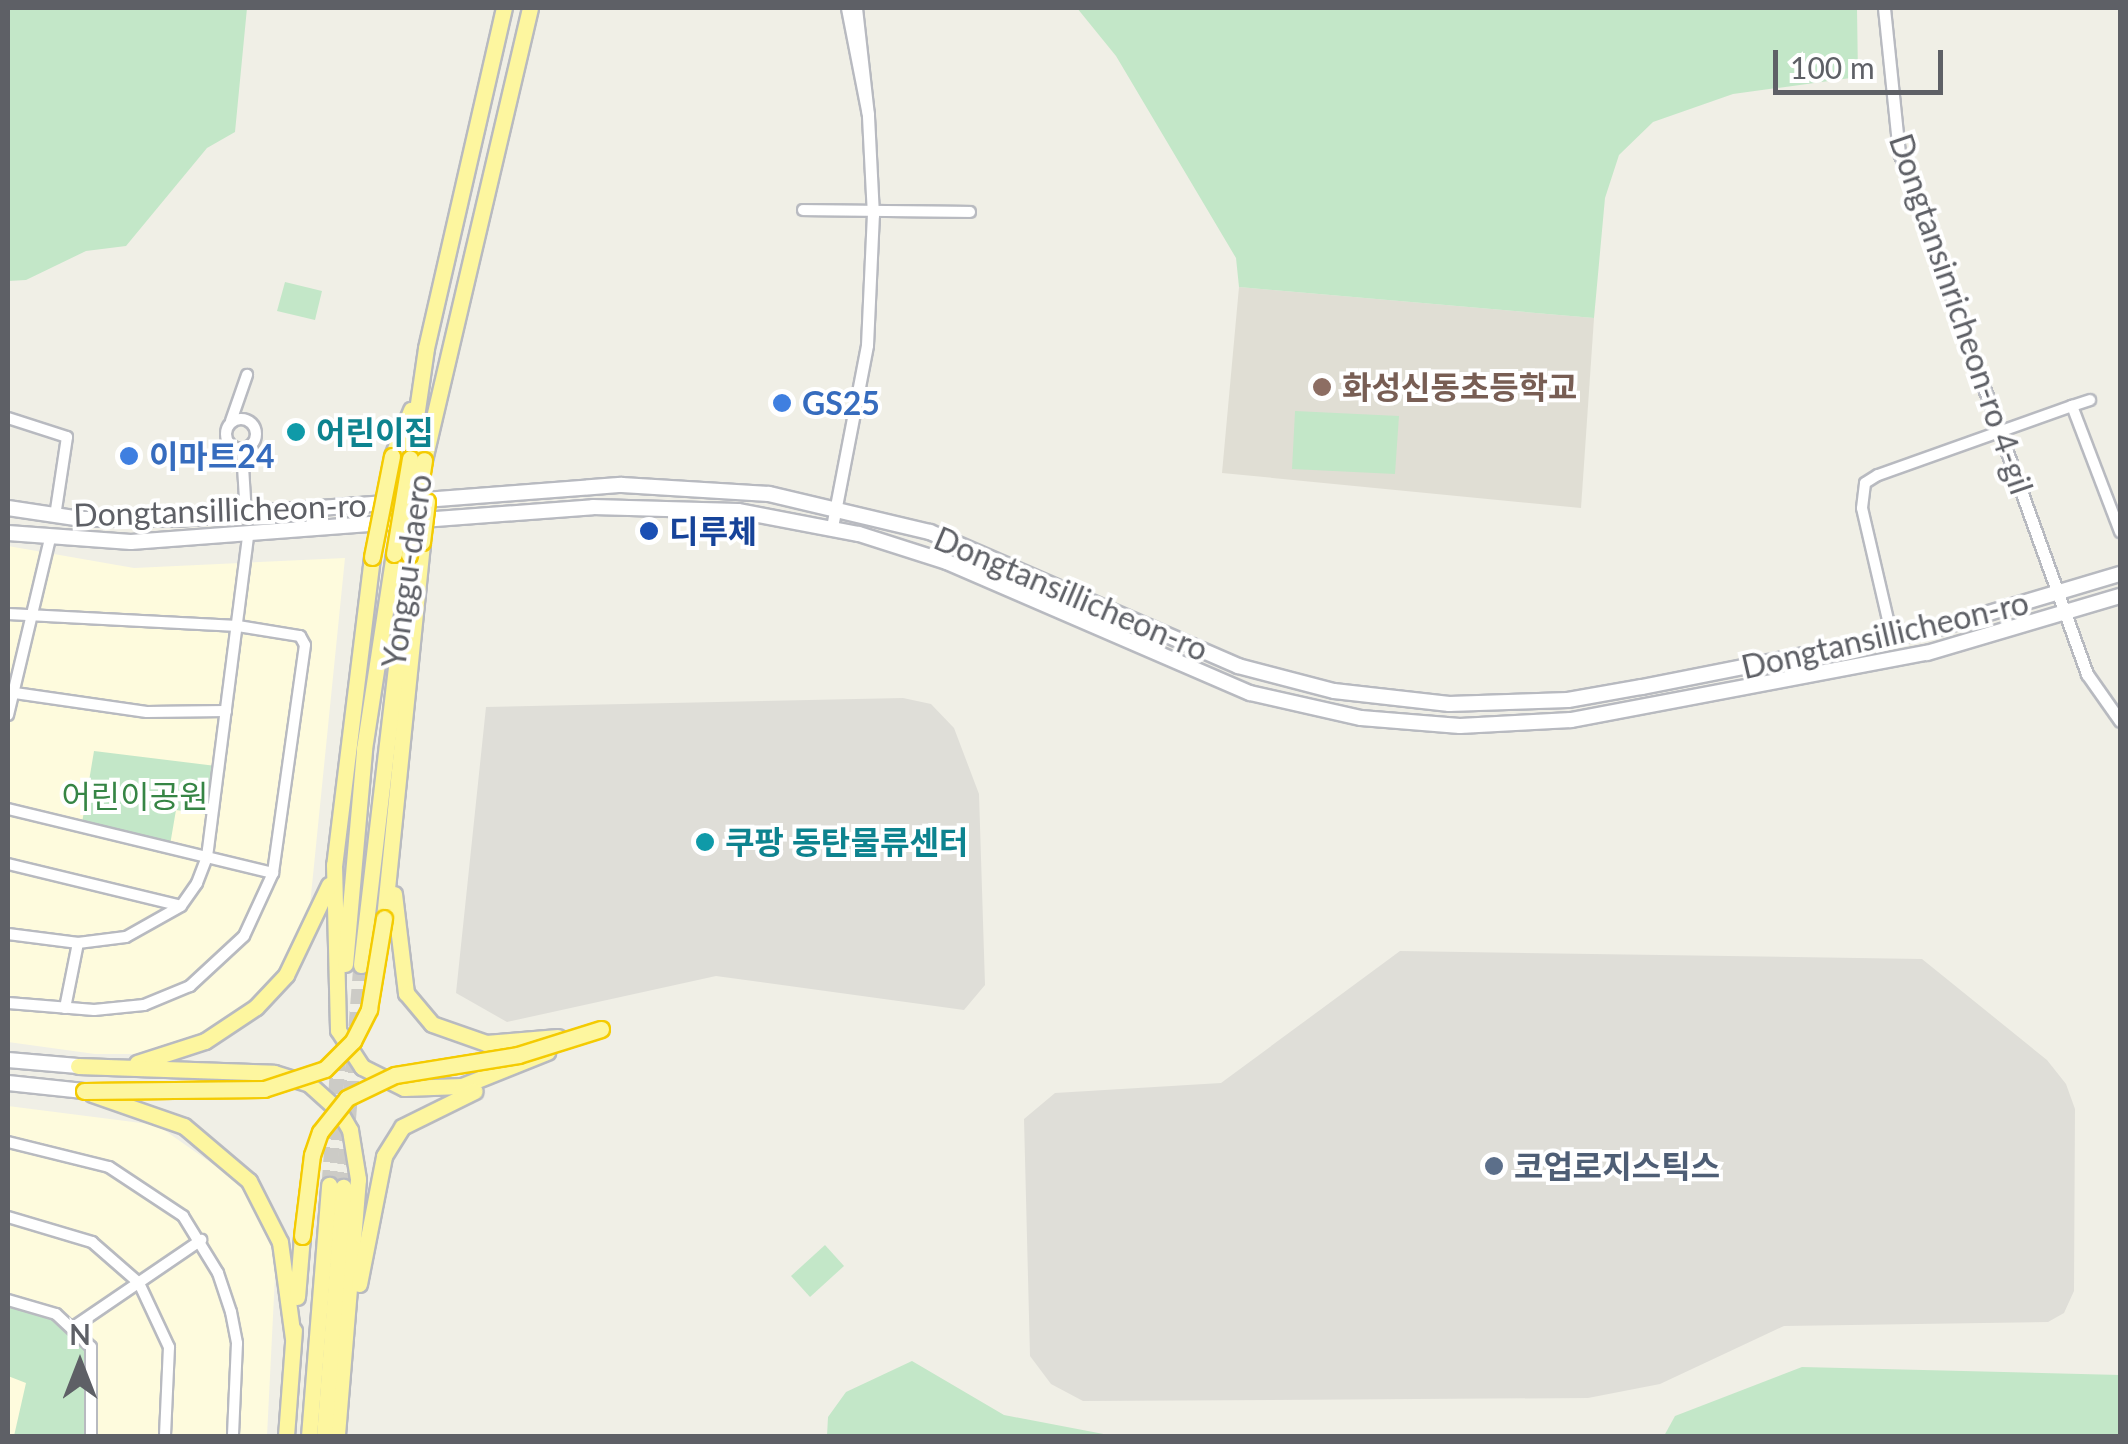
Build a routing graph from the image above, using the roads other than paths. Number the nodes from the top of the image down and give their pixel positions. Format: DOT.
graph roads {
  1 [pos="504,8"];
  2 [pos="530,8"];
  3 [pos="847,8"];
  4 [pos="856,8"];
  5 [pos="1884,8"];
  6 [pos="868,115"];
  7 [pos="803,210"];
  8 [pos="970,212"];
  9 [pos="873,215"];
  10 [pos="247,375"];
  11 [pos="419,393"];
  12 [pos="242,398"];
  13 [pos="2090,400"];
  14 [pos="2072,406"];
  15 [pos="8,418"];
  16 [pos="248,421"];
  17 [pos="230,424"];
  18 [pos="2001,431"];
  19 [pos="242,450"];
  20 [pos="422,460"];
  21 [pos="836,506"];
  22 [pos="8,508"];
  23 [pos="56,516"];
  24 [pos="246,516"];
  25 [pos="832,527"];
  26 [pos="2120,532"];
  27 [pos="8,533"];
  28 [pos="248,536"];
  29 [pos="50,538"];
  30 [pos="407,555"];
  31 [pos="2120,574"];
  32 [pos="2059,594"];
  33 [pos="2120,596"];
  34 [pos="8,614"];
  35 [pos="2066,616"];
  36 [pos="31,618"];
  37 [pos="238,626"];
  38 [pos="1892,637"];
  39 [pos="10,693"];
  40 [pos="226,710"];
  41 [pos="8,714"];
  42 [pos="2120,721"];
  43 [pos="8,810"];
  44 [pos="390,843"];
  45 [pos="207,857"];
  46 [pos="8,864"];
  47 [pos="334,865"];
  48 [pos="273,873"];
  49 [pos="181,906"];
  50 [pos="8,934"];
  51 [pos="78,943"];
  52 [pos="353,965"];
  53 [pos="8,1003"];
  54 [pos="65,1008"];
  55 [pos="601,1028"];
  56 [pos="8,1060"];
  57 [pos="78,1066"];
  58 [pos="8,1083"];
  59 [pos="84,1092"];
  60 [pos="9,1142"];
  61 [pos="8,1156"];
  62 [pos="8,1217"];
  63 [pos="201,1240"];
  64 [pos="139,1282"];
  65 [pos="8,1300"];
  66 [pos="75,1326"];
  67 [pos="293,1338"];
  68 [pos="342,1392"];
  69 [pos="91,1436"];
  70 [pos="164,1436"];
  71 [pos="233,1436"];
  72 [pos="286,1436"];
  73 [pos="310,1436"];
  74 [pos="324,1436"];
  75 [pos="337,1436"];
  1 -- 11 [label="highway, Yonggu-daero"];
  2 -- 20 [label="highway, Yonggu-daero"];
  3 -- 6 [label="street"];
  4 -- 6 [label="street"];
  5 -- 18 [label="street, Dongtansinricheon-ro 4-gil"];
  6 -- 9 [label="street"];
  7 -- 9 [label="street"];
  8 -- 9 [label="street"];
  9 -- 21 [label="street"];
  10 -- 12 [label="street"];
  11 -- 20 [label="highway, Yonggu-daero"];
  11 -- 47 [label="highway, bridge"];
  12 -- 16 [label="street"];
  12 -- 17 [label="street"];
  13 -- 14 [label="street"];
  14 -- 18 [label="street"];
  14 -- 26 [label="street"];
  15 -- 23 [label="street"];
  16 -- 17 [label="street"];
  16 -- 19 [label="street"];
  17 -- 19 [label="street"];
  18 -- 32 [label="street, Dongtansinricheon-ro 4-gil"];
  18 -- 38 [label="street"];
  19 -- 24 [label="street"];
  20 -- 30 [label="highway, Yonggu-daero, bridge"];
  20 -- 30 [label="highway, bridge"];
  21 -- 24 [label="main road, Dongtansillicheon-ro"];
  21 -- 25 [label="street"];
  21 -- 38 [label="main road, Dongtansillicheon-ro"];
  22 -- 23 [label="main road, Dongtansillicheon-ro"];
  23 -- 24 [label="main road, Dongtansillicheon-ro"];
  24 -- 28 [label="main road"];
  25 -- 28 [label="main road, Dongtansillicheon-ro"];
  25 -- 35 [label="main road, Dongtansillicheon-ro"];
  27 -- 29 [label="main road, Dongtansillicheon-ro"];
  28 -- 29 [label="main road, Dongtansillicheon-ro"];
  28 -- 37 [label="street"];
  29 -- 36 [label="street"];
  30 -- 44 [label="highway"];
  30 -- 52 [label="highway, Yonggu-daero"];
  31 -- 32 [label="main road, Dongtansillicheon-ro"];
  32 -- 35 [label="street, Dongtansinricheon-ro 4-gil"];
  32 -- 38 [label="main road, Dongtansillicheon-ro"];
  33 -- 35 [label="main road, Dongtansillicheon-ro"];
  34 -- 36 [label="street"];
  35 -- 42 [label="street, Dongtansinricheon-ro 4-gil"];
  36 -- 37 [label="street"];
  36 -- 39 [label="street"];
  37 -- 40 [label="street"];
  37 -- 48 [label="street"];
  39 -- 40 [label="street"];
  39 -- 41 [label="street"];
  40 -- 45 [label="street"];
  43 -- 45 [label="street"];
  44 -- 55 [label="highway"];
  44 -- 59 [label="highway, bridge"];
  45 -- 48 [label="street"];
  45 -- 49 [label="street"];
  46 -- 49 [label="street"];
  47 -- 55 [label="highway"];
  47 -- 57 [label="highway"];
  48 -- 54 [label="street"];
  49 -- 51 [label="street"];
  50 -- 51 [label="street"];
  51 -- 54 [label="street"];
  53 -- 54 [label="street"];
  55 -- 67 [label="highway, bridge"];
  55 -- 68 [label="highway"];
  56 -- 57 [label="main road"];
  57 -- 68 [label="highway"];
  58 -- 59 [label="main road"];
  59 -- 67 [label="highway"];
  60 -- 61 [label="street"];
  60 -- 63 [label="street"];
  62 -- 64 [label="street"];
  63 -- 64 [label="street"];
  63 -- 71 [label="street"];
  64 -- 66 [label="street"];
  64 -- 70 [label="street"];
  65 -- 66 [label="street"];
  66 -- 69 [label="street"];
  67 -- 72 [label="highway"];
  68 -- 75 [label="highway"];
  73 -- 74 [label="highway"];
}
